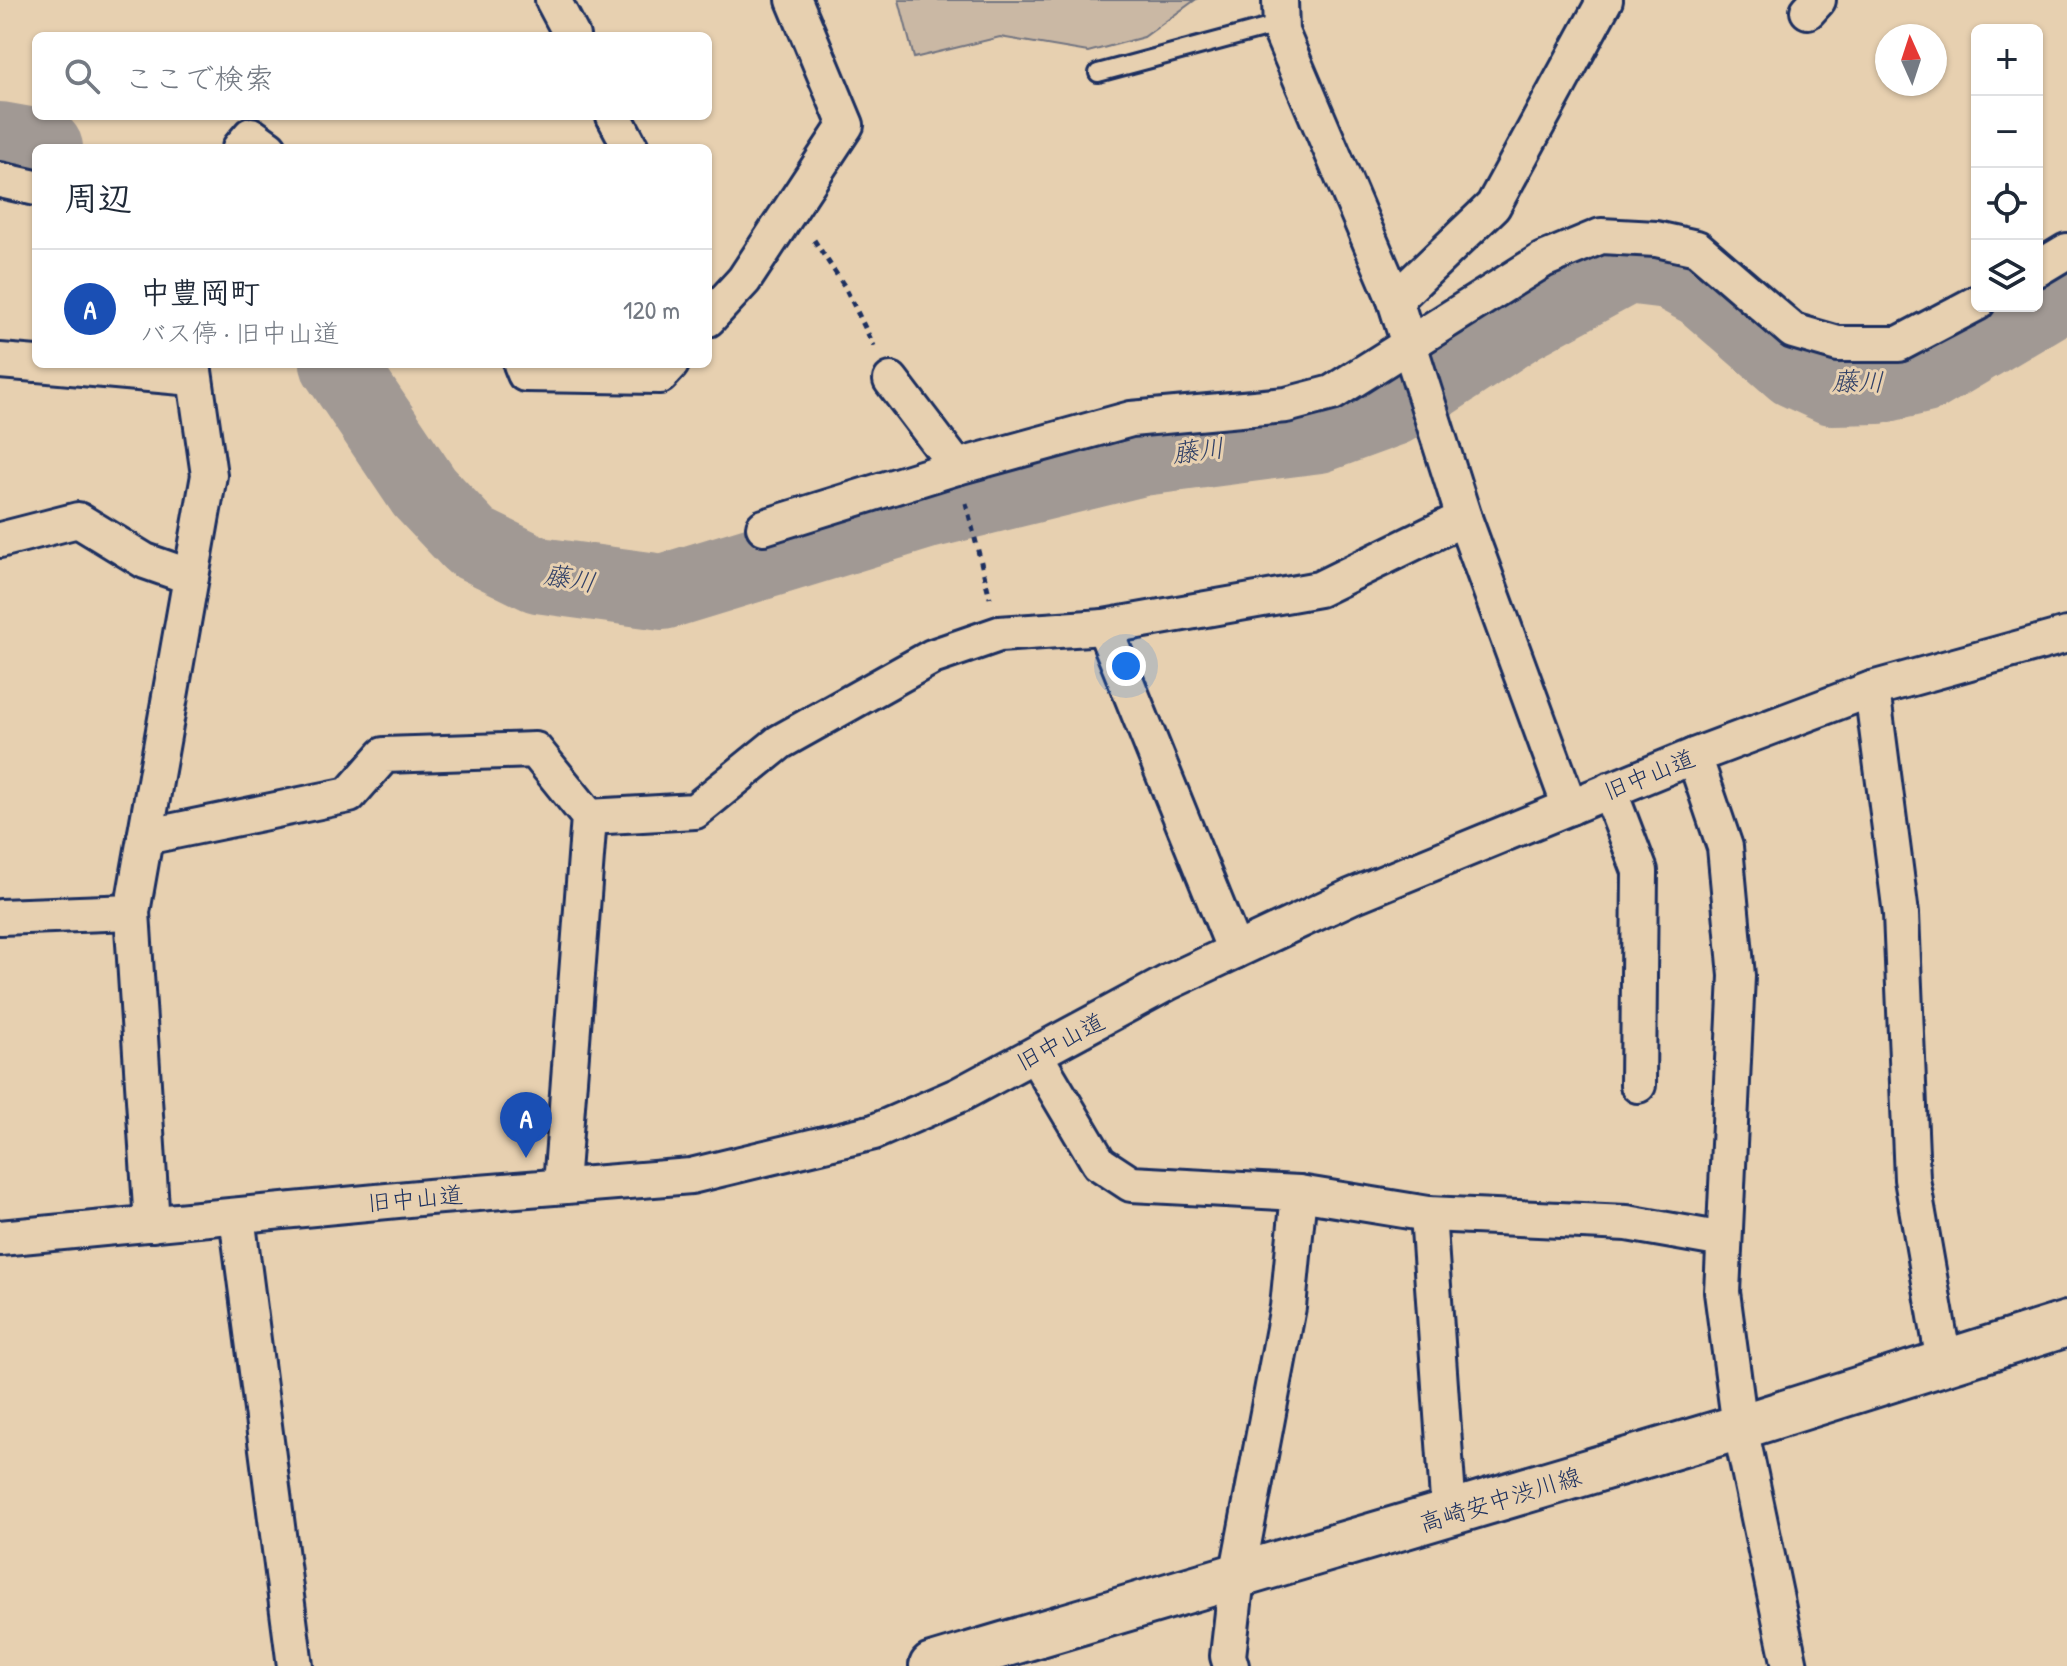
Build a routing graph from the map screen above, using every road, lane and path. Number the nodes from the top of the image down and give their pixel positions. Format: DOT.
graph roads {
  1 [pos="553,0"];
  2 [pos="794,0"];
  3 [pos="1605,0"];
  4 [pos="1280,12"];
  5 [pos="570,32"];
  6 [pos="1098,73"];
  7 [pos="616,120"];
  8 [pos="243,144"];
  9 [pos="263,144"];
  10 [pos="629,144"];
  11 [pos="0,180"];
  12 [pos="32,187"];
  13 [pos="809,234"];
  14 [pos="2067,251"];
  15 [pos="2043,265"];
  16 [pos="1395,300"];
  17 [pos="712,306"];
  18 [pos="1971,306"];
  19 [pos="1414,357"];
  20 [pos="0,361"];
  21 [pos="32,364"];
  22 [pos="126,368"];
  23 [pos="523,368"];
  24 [pos="667,368"];
  25 [pos="193,371"];
  26 [pos="891,380"];
  27 [pos="957,467"];
  28 [pos="1464,518"];
  29 [pos="971,524"];
  30 [pos="764,527"];
  31 [pos="0,540"];
  32 [pos="191,577"];
  33 [pos="1104,627"];
  34 [pos="999,634"];
  35 [pos="2067,635"];
  36 [pos="1872,689"];
  37 [pos="1694,756"];
  38 [pos="1609,790"];
  39 [pos="1570,807"];
  40 [pos="589,817"];
  41 [pos="145,837"];
  42 [pos="132,912"];
  43 [pos="0,917"];
  44 [pos="1235,951"];
  45 [pos="1035,1055"];
  46 [pos="1638,1085"];
  47 [pos="561,1185"];
  48 [pos="1299,1193"];
  49 [pos="1428,1214"];
  50 [pos="237,1216"];
  51 [pos="152,1224"];
  52 [pos="0,1238"];
  53 [pos="1724,1240"];
  54 [pos="2067,1324"];
  55 [pos="1944,1362"];
  56 [pos="1740,1427"];
  57 [pos="1449,1514"];
  58 [pos="1237,1577"];
  59 [pos="295,1666"];
  60 [pos="932,1666"];
  61 [pos="1231,1666"];
  62 [pos="1790,1666"];
  1 -- 5 [label="street"];
  2 -- 17 [label="street"];
  3 -- 16 [label="street"];
  4 -- 6 [label="lane"];
  4 -- 16 [label="street"];
  7 -- 10 [label="street"];
  8 -- 9 [label="street"];
  11 -- 12 [label="street"];
  13 -- 26 [label="path"];
  14 -- 15 [label="street"];
  16 -- 19 [label="street"];
  18 -- 19 [label="street"];
  19 -- 27 [label="street"];
  19 -- 28 [label="street"];
  20 -- 21 [label="street"];
  22 -- 25 [label="street"];
  23 -- 24 [label="street"];
  25 -- 32 [label="street"];
  26 -- 27 [label="street"];
  27 -- 30 [label="street"];
  28 -- 33 [label="street"];
  28 -- 39 [label="street"];
  29 -- 34 [label="path"];
  31 -- 32 [label="street"];
  32 -- 41 [label="street"];
  33 -- 34 [label="street"];
  33 -- 44 [label="street"];
  34 -- 40 [label="street"];
  35 -- 36 [label="street, 旧中山道"];
  36 -- 37 [label="street, 旧中山道"];
  36 -- 55 [label="street"];
  37 -- 38 [label="street, 旧中山道"];
  37 -- 53 [label="street"];
  38 -- 39 [label="street, 旧中山道"];
  38 -- 46 [label="street"];
  39 -- 44 [label="street, 旧中山道"];
  40 -- 41 [label="street"];
  40 -- 47 [label="street"];
  41 -- 42 [label="street"];
  42 -- 43 [label="street"];
  42 -- 51 [label="street"];
  44 -- 45 [label="street, 旧中山道"];
  45 -- 47 [label="street, 旧中山道"];
  45 -- 48 [label="street"];
  47 -- 50 [label="street, 旧中山道"];
  48 -- 49 [label="street"];
  48 -- 58 [label="street"];
  49 -- 53 [label="street"];
  49 -- 57 [label="street"];
  50 -- 51 [label="street, 旧中山道"];
  50 -- 59 [label="street"];
  51 -- 52 [label="street, 旧中山道"];
  53 -- 56 [label="street"];
  54 -- 55 [label="main road, 高崎安中渋川線"];
  55 -- 56 [label="main road, 高崎安中渋川線"];
  56 -- 57 [label="main road, 高崎安中渋川線"];
  56 -- 62 [label="street"];
  57 -- 58 [label="main road, 高崎安中渋川線"];
  58 -- 60 [label="main road, 高崎安中渋川線"];
  58 -- 61 [label="street"];
}
